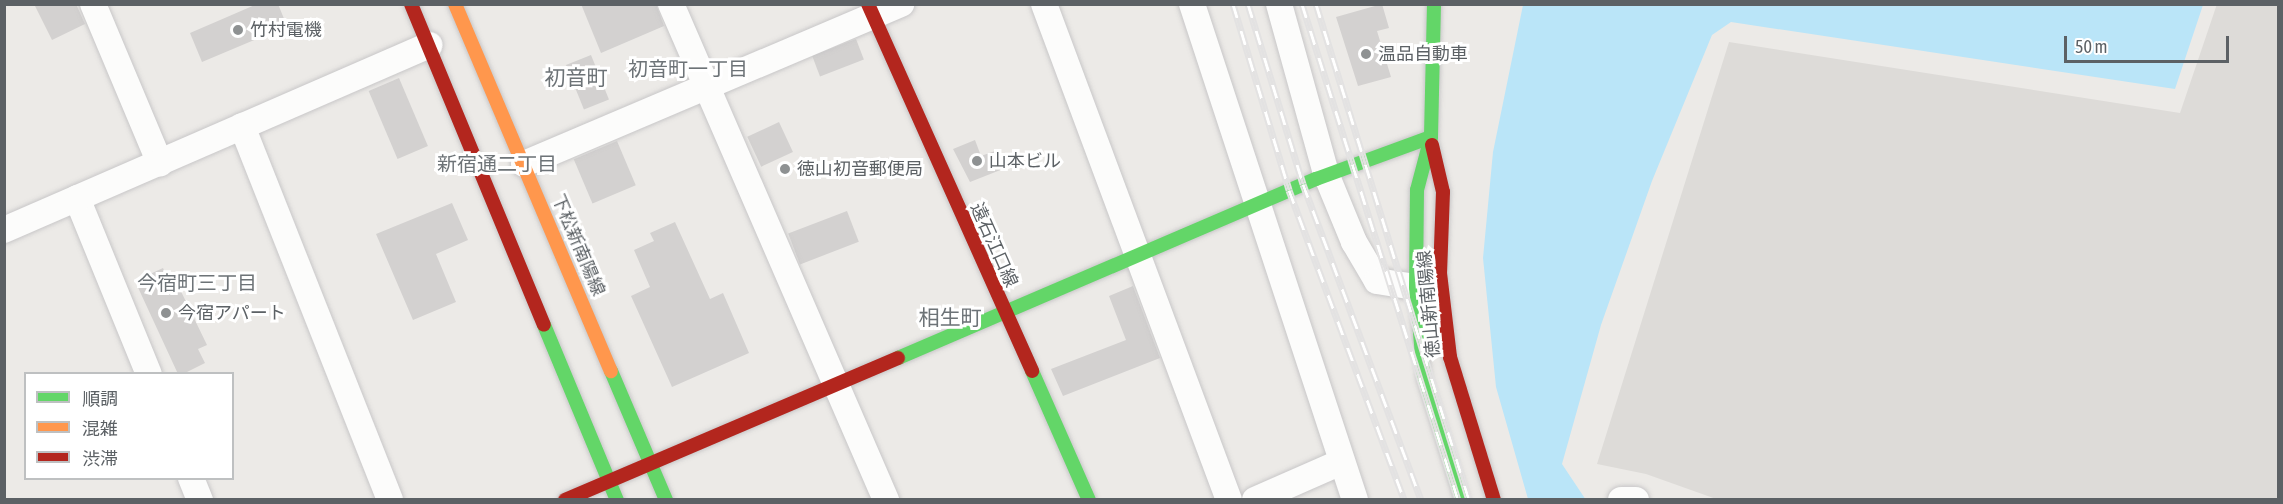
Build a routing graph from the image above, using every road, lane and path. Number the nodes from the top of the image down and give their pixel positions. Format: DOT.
graph roads {
  1 [pos="93,4"];
  2 [pos="411,4"];
  3 [pos="455,4"];
  4 [pos="671,4"];
  5 [pos="901,4"];
  6 [pos="1044,4"];
  7 [pos="1192,4"];
  8 [pos="1279,4"];
  9 [pos="1434,4"];
  10 [pos="871,10"];
  11 [pos="429,45"];
  12 [pos="708,85"];
  13 [pos="242,126"];
  14 [pos="1431,137"];
  15 [pos="160,163"];
  16 [pos="524,164"];
  17 [pos="1326,174"];
  18 [pos="78,198"];
  19 [pos="1258,203"];
  20 [pos="4,230"];
  21 [pos="1136,255"];
  22 [pos="1416,287"];
  23 [pos="1002,310"];
  24 [pos="148,372"];
  25 [pos="834,383"];
  26 [pos="1341,462"];
  27 [pos="650,463"];
  28 [pos="192,480"];
  29 [pos="609,480"];
  30 [pos="200,500"];
  31 [pos="390,500"];
  32 [pos="565,500"];
  33 [pos="617,500"];
  34 [pos="666,500"];
  35 [pos="886,500"];
  36 [pos="1089,500"];
  37 [pos="1228,500"];
  38 [pos="1255,500"];
  39 [pos="1354,500"];
  40 [pos="1462,500"];
  41 [pos="1494,500"];
  42 [pos="1621,500"];
  43 [pos="1636,500"];
  1 -- 15 [label="street"];
  2 -- 11 [label="main road"];
  3 -- 16 [label="main road, 下松新南陽線"];
  4 -- 12 [label="street"];
  5 -- 10 [label="street"];
  6 -- 21 [label="street"];
  7 -- 19 [label="street"];
  8 -- 17 [label="street"];
  9 -- 14 [label="main road, 徳山新南陽線"];
  10 -- 12 [label="street"];
  10 -- 23 [label="main road, 遠石江口線"];
  11 -- 13 [label="street"];
  11 -- 29 [label="main road"];
  12 -- 16 [label="street"];
  12 -- 25 [label="street"];
  13 -- 15 [label="street"];
  13 -- 31 [label="street"];
  14 -- 17 [label="main road"];
  14 -- 22 [label="main road, 徳山新南陽線"];
  14 -- 41 [label="main road, 徳山新南陽線"];
  15 -- 18 [label="street"];
  16 -- 27 [label="main road, 下松新南陽線"];
  17 -- 19 [label="main road"];
  17 -- 22 [label="street"];
  18 -- 20 [label="street"];
  18 -- 24 [label="street"];
  19 -- 21 [label="main road"];
  19 -- 26 [label="street"];
  21 -- 23 [label="main road"];
  21 -- 37 [label="street"];
  22 -- 40 [label="main road, 徳山新南陽線"];
  23 -- 25 [label="main road"];
  23 -- 36 [label="main road, 遠石江口線"];
  25 -- 27 [label="main road"];
  25 -- 35 [label="street"];
  26 -- 38 [label="street"];
  26 -- 39 [label="street"];
  27 -- 29 [label="main road"];
  27 -- 34 [label="main road, 下松新南陽線"];
  28 -- 30 [label="street"];
  29 -- 32 [label="main road"];
  29 -- 33 [label="main road"];
  42 -- 43 [label="street"];
}
